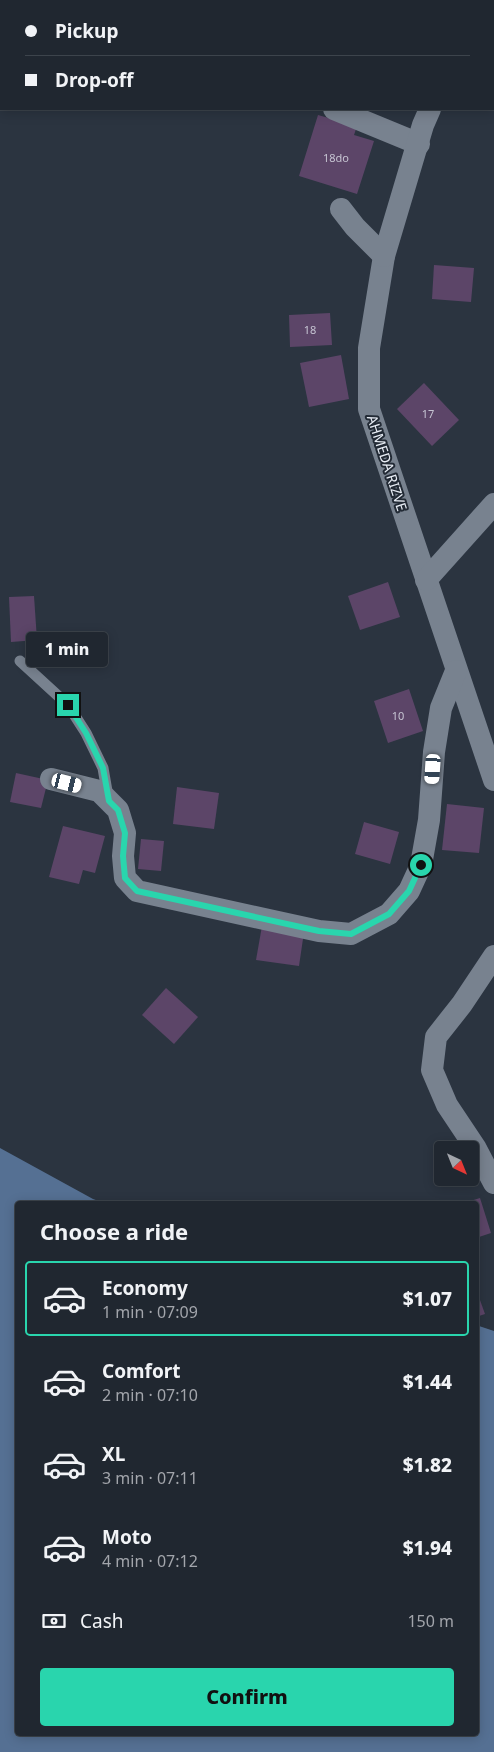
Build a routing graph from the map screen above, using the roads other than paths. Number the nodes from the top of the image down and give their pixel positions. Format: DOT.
graph roads {
  1 [pos="336,110"];
  2 [pos="430,110"];
  3 [pos="419,144"];
  4 [pos="341,209"];
  5 [pos="384,256"];
  6 [pos="494,504"];
  7 [pos="426,580"];
  8 [pos="20,661"];
  9 [pos="456,671"];
  10 [pos="51,779"];
  11 [pos="494,780"];
  12 [pos="109,801"];
  13 [pos="494,956"];
  14 [pos="494,1183"];
  1 -- 3 [label="street"];
  2 -- 3 [label="street, AHMEDA RIZVE"];
  3 -- 5 [label="street, AHMEDA RIZVE"];
  4 -- 5 [label="street"];
  5 -- 7 [label="street, AHMEDA RIZVE"];
  6 -- 7 [label="street"];
  7 -- 9 [label="street, AHMEDA RIZVE"];
  8 -- 12 [label="lane"];
  9 -- 11 [label="street, AHMEDA RIZVE"];
  9 -- 12 [label="street"];
  10 -- 12 [label="street"];
  13 -- 14 [label="street"];
}
